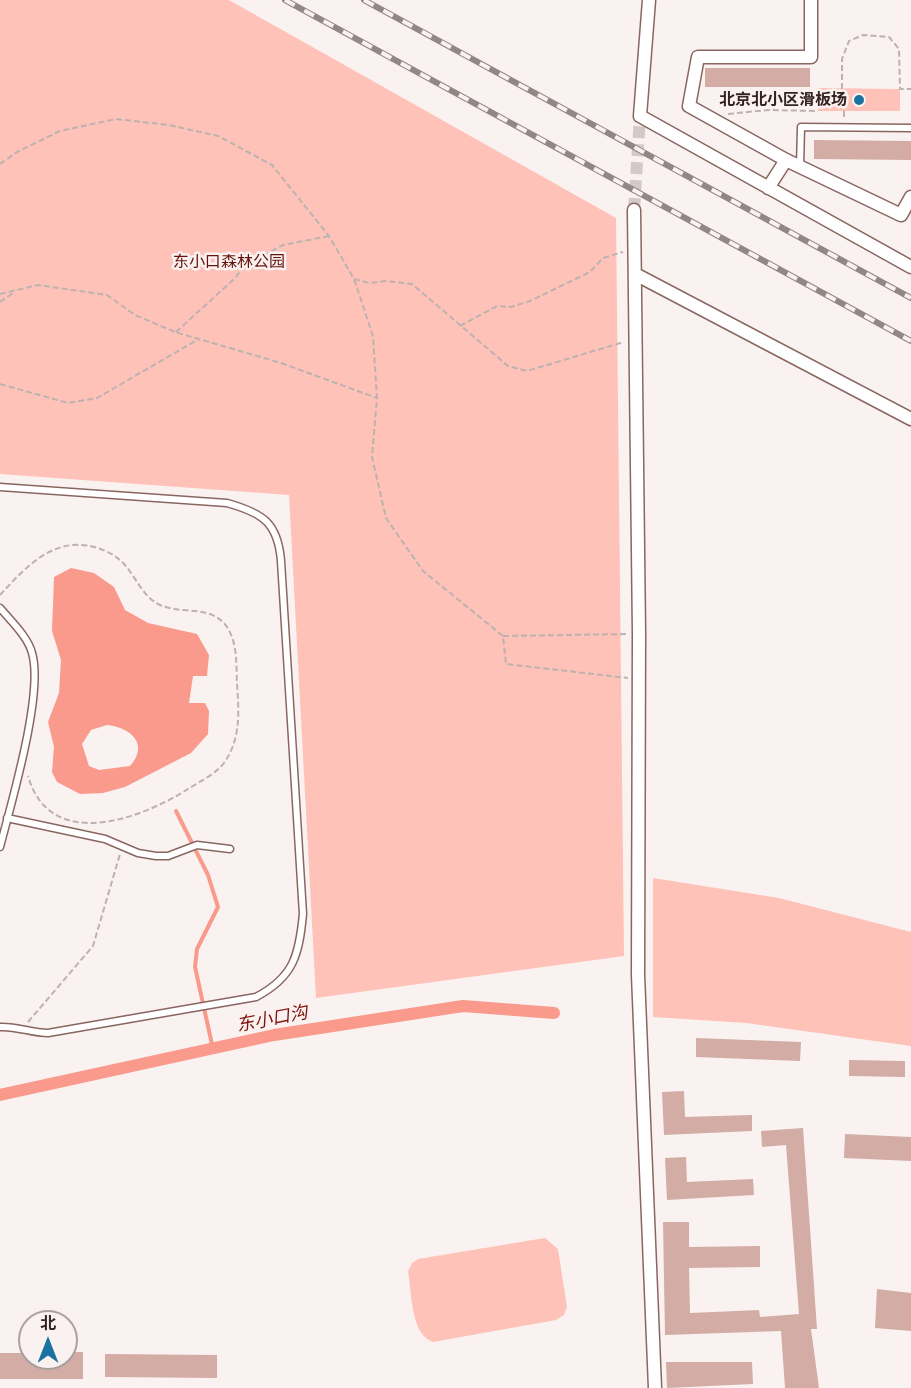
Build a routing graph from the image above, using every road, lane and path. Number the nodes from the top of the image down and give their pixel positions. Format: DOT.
graph roads {
  1 [pos="649,0"];
  2 [pos="811,0"];
  3 [pos="842,89"];
  4 [pos="911,89"];
  5 [pos="818,111"];
  6 [pos="722,124"];
  7 [pos="911,128"];
  8 [pos="786,160"];
  9 [pos="0,164"];
  10 [pos="800,167"];
  11 [pos="768,188"];
  12 [pos="911,197"];
  13 [pos="634,210"];
  14 [pos="329,236"];
  15 [pos="634,249"];
  16 [pos="911,267"];
  17 [pos="634,274"];
  18 [pos="354,279"];
  19 [pos="17,290"];
  20 [pos="0,294"];
  21 [pos="0,302"];
  22 [pos="460,326"];
  23 [pos="175,332"];
  24 [pos="635,338"];
  25 [pos="199,339"];
  26 [pos="0,384"];
  27 [pos="377,398"];
  28 [pos="911,419"];
  29 [pos="0,488"];
  30 [pos="0,596"];
  31 [pos="0,608"];
  32 [pos="639,634"];
  33 [pos="502,636"];
  34 [pos="639,679"];
  35 [pos="22,756"];
  36 [pos="7,818"];
  37 [pos="0,847"];
  38 [pos="123,847"];
  39 [pos="230,849"];
  40 [pos="0,1027"];
  41 [pos="23,1029"];
  42 [pos="655,1388"];
  1 -- 11 [label="street"];
  2 -- 6 [label="street"];
  3 -- 4 [label="path"];
  5 -- 6 [label="path"];
  6 -- 8 [label="street"];
  7 -- 10 [label="lane"];
  8 -- 10 [label="street"];
  8 -- 11 [label="street"];
  9 -- 14 [label="path"];
  10 -- 12 [label="street"];
  11 -- 16 [label="street"];
  13 -- 15 [label="street"];
  14 -- 18 [label="path"];
  14 -- 23 [label="path"];
  15 -- 17 [label="street"];
  15 -- 22 [label="path"];
  17 -- 24 [label="street"];
  17 -- 28 [label="street"];
  18 -- 22 [label="path"];
  18 -- 27 [label="path"];
  19 -- 20 [label="path"];
  19 -- 21 [label="path"];
  19 -- 23 [label="path"];
  22 -- 24 [label="path"];
  23 -- 25 [label="path"];
  24 -- 32 [label="street"];
  25 -- 26 [label="path"];
  25 -- 27 [label="path"];
  27 -- 33 [label="path"];
  29 -- 41 [label="lane"];
  30 -- 35 [label="path"];
  31 -- 35 [label="lane"];
  32 -- 33 [label="path"];
  32 -- 34 [label="street"];
  33 -- 34 [label="path"];
  34 -- 42 [label="street"];
  35 -- 36 [label="lane"];
  36 -- 37 [label="lane"];
  36 -- 38 [label="lane"];
  38 -- 39 [label="lane"];
  38 -- 41 [label="path"];
  40 -- 41 [label="lane"];
}
